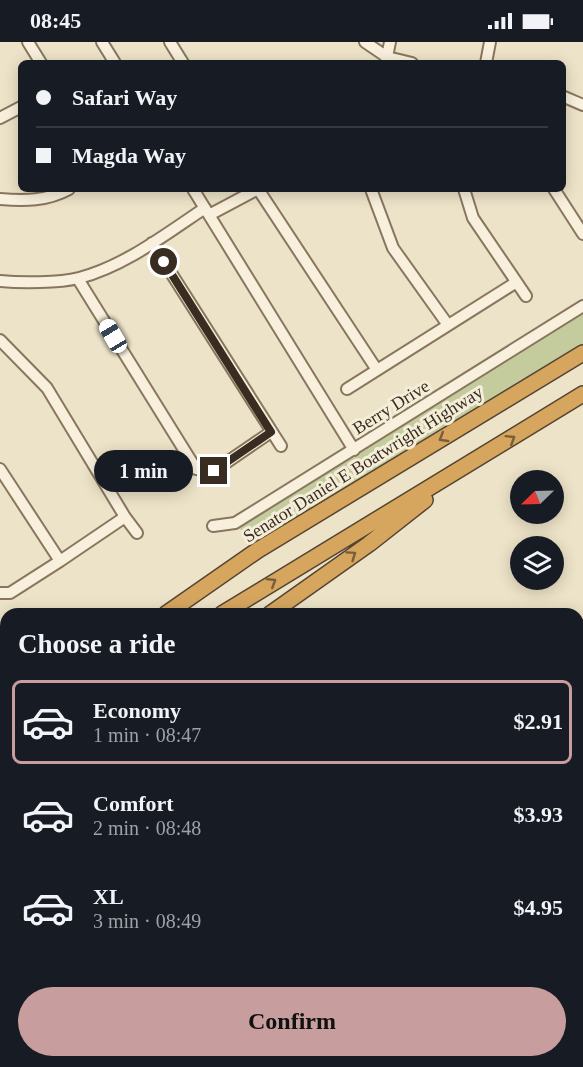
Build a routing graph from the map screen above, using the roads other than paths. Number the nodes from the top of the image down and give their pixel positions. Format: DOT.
graph roads {
  1 [pos="28,42"];
  2 [pos="102,42"];
  3 [pos="170,42"];
  4 [pos="365,42"];
  5 [pos="390,42"];
  6 [pos="490,42"];
  7 [pos="39,60"];
  8 [pos="113,60"];
  9 [pos="181,60"];
  10 [pos="386,60"];
  11 [pos="487,60"];
  12 [pos="566,98"];
  13 [pos="583,105"];
  14 [pos="18,109"];
  15 [pos="0,118"];
  16 [pos="63,192"];
  17 [pos="195,192"];
  18 [pos="251,192"];
  19 [pos="260,192"];
  20 [pos="372,192"];
  21 [pos="465,192"];
  22 [pos="556,192"];
  23 [pos="0,199"];
  24 [pos="207,211"];
  25 [pos="583,234"];
  26 [pos="152,243"];
  27 [pos="78,279"];
  28 [pos="0,281"];
  29 [pos="515,283"];
  30 [pos="526,296"];
  31 [pos="583,306"];
  32 [pos="448,326"];
  33 [pos="0,340"];
  34 [pos="583,353"];
  35 [pos="377,370"];
  36 [pos="347,389"];
  37 [pos="583,394"];
  38 [pos="271,432"];
  39 [pos="281,446"];
  40 [pos="354,450"];
  41 [pos="479,459"];
  42 [pos="0,469"];
  43 [pos="125,517"];
  44 [pos="213,526"];
  45 [pos="136,533"];
  46 [pos="60,561"];
  47 [pos="0,593"];
  48 [pos="175,608"];
  49 [pos="231,608"];
  50 [pos="278,608"];
  1 -- 7 [label="street"];
  2 -- 8 [label="street"];
  3 -- 9 [label="street"];
  4 -- 10 [label="street"];
  5 -- 10 [label="street"];
  6 -- 11 [label="street"];
  12 -- 13 [label="street"];
  14 -- 15 [label="street"];
  16 -- 23 [label="street"];
  17 -- 24 [label="street"];
  18 -- 24 [label="street"];
  19 -- 35 [label="street"];
  20 -- 32 [label="street"];
  21 -- 29 [label="street"];
  22 -- 25 [label="street"];
  24 -- 26 [label="street"];
  24 -- 40 [label="street"];
  26 -- 27 [label="street"];
  26 -- 38 [label="street"];
  27 -- 28 [label="street"];
  27 -- 38 [label="street"];
  29 -- 30 [label="street"];
  29 -- 32 [label="street"];
  31 -- 40 [label="street, Berry Drive"];
  32 -- 35 [label="street"];
  33 -- 43 [label="street"];
  34 -- 48 [label="highway, Senator Daniel E Boatwright Highway, one-way"];
  35 -- 36 [label="street"];
  41 -- 37 [label="highway, one-way"];
  38 -- 39 [label="street"];
  40 -- 44 [label="street, Berry Drive"];
  49 -- 41 [label="highway, one-way"];
  50 -- 41 [label="highway, one-way"];
  42 -- 46 [label="street"];
  43 -- 45 [label="street"];
  43 -- 46 [label="street"];
  46 -- 47 [label="street"];
}
